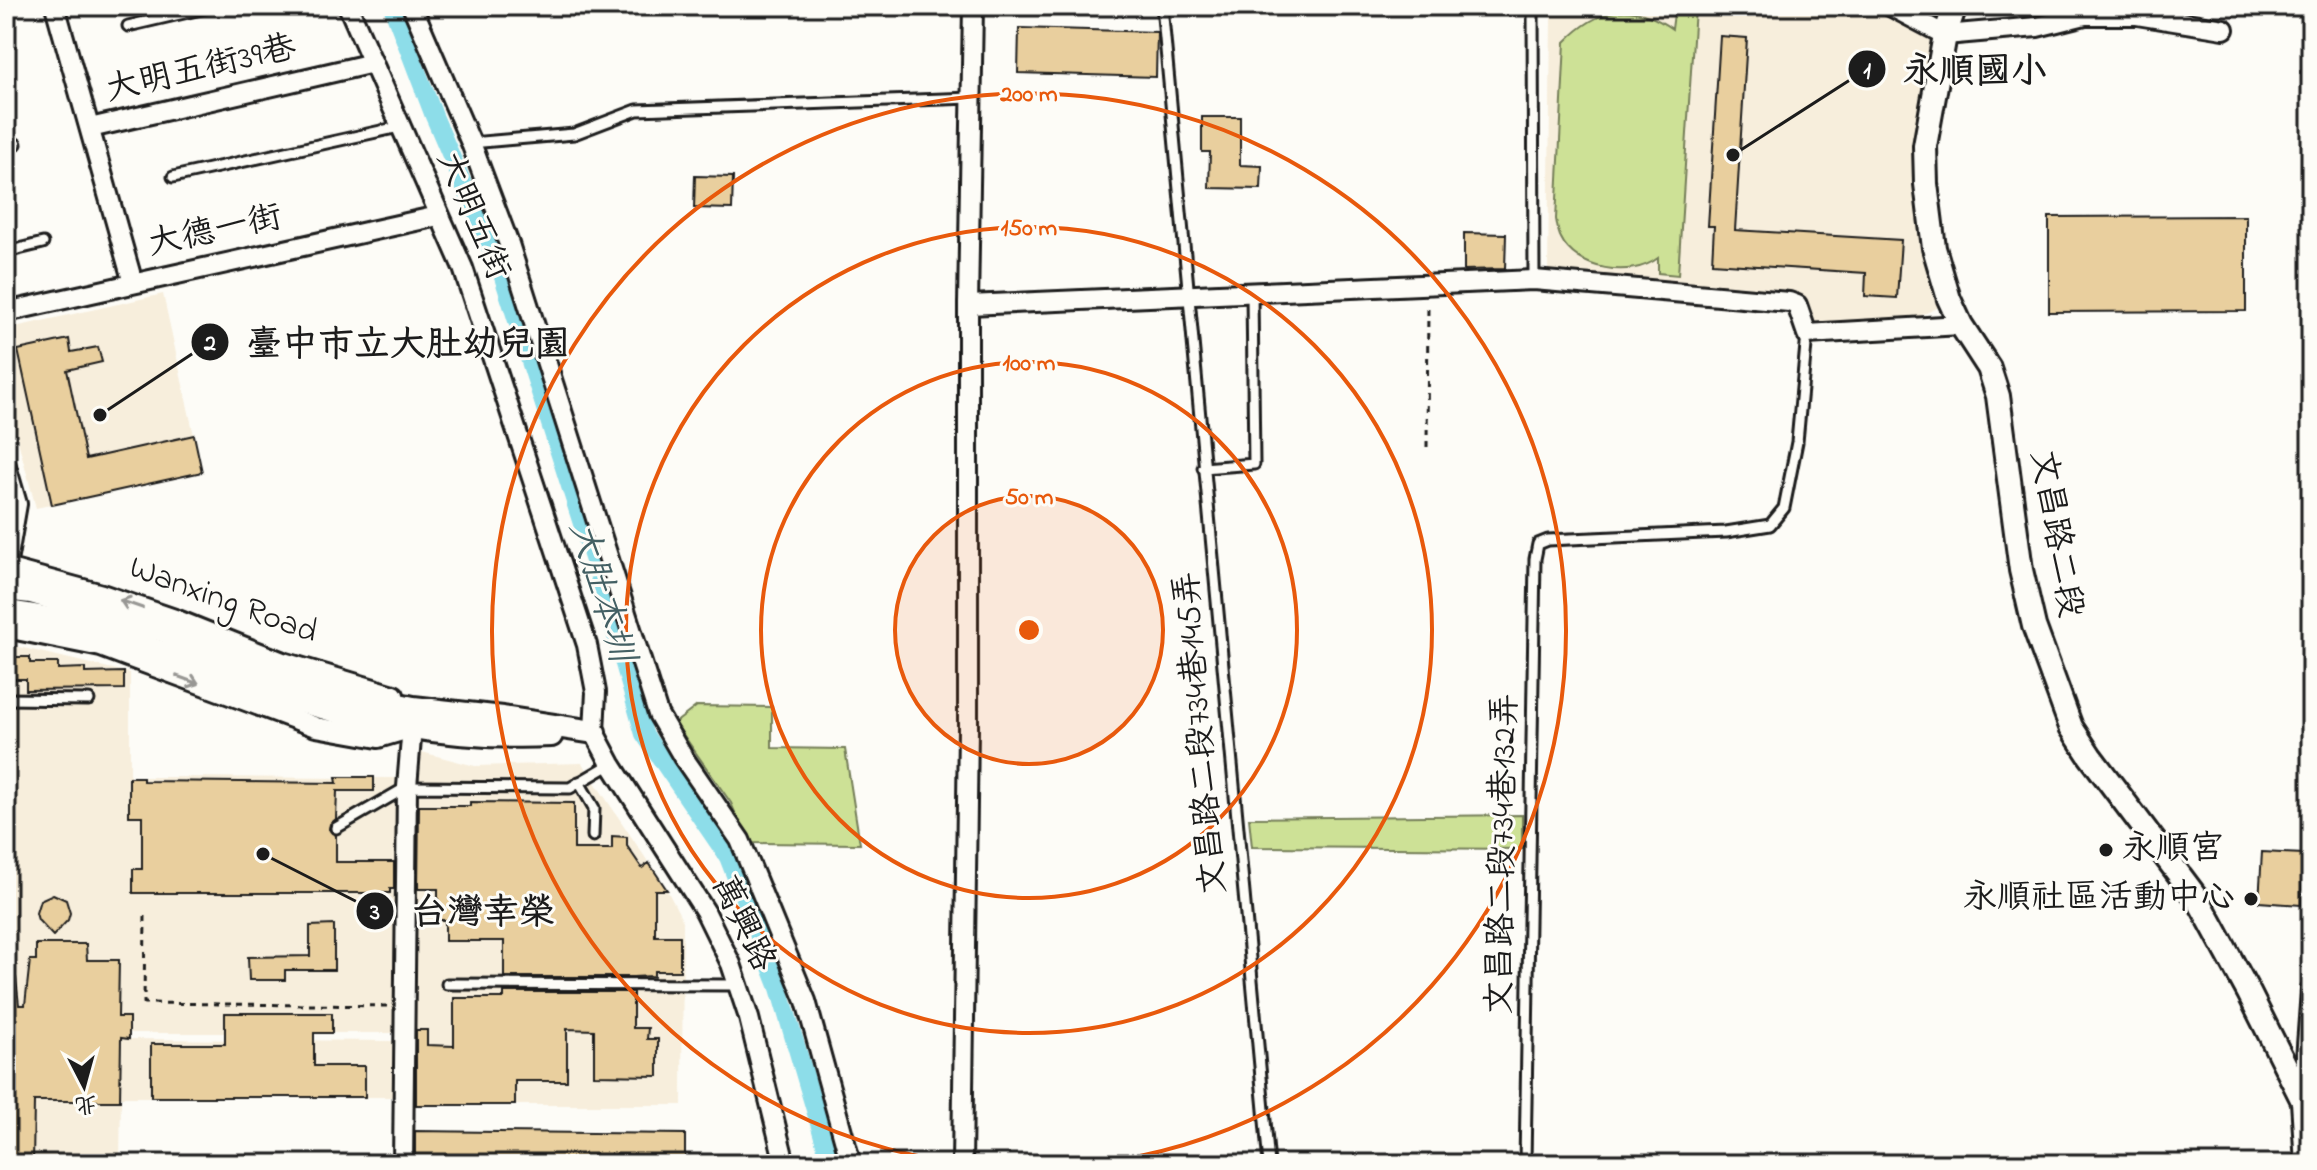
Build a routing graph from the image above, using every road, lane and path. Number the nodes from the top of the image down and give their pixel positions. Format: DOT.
graph roads {
  1 [pos="55,6"];
  2 [pos="214,6"];
  3 [pos="348,6"];
  4 [pos="412,6"];
  5 [pos="973,6"];
  6 [pos="1162,6"];
  7 [pos="1890,6"];
  8 [pos="1955,6"];
  9 [pos="1533,7"];
  10 [pos="128,26"];
  11 [pos="2224,29"];
  12 [pos="1945,35"];
  13 [pos="373,63"];
  14 [pos="972,98"];
  15 [pos="399,127"];
  16 [pos="90,128"];
  17 [pos="471,143"];
  18 [pos="173,177"];
  19 [pos="438,216"];
  20 [pos="43,243"];
  21 [pos="6,252"];
  22 [pos="1534,280"];
  23 [pos="133,283"];
  24 [pos="1428,285"];
  25 [pos="1252,294"];
  26 [pos="1188,297"];
  27 [pos="968,305"];
  28 [pos="6,312"];
  29 [pos="1961,325"];
  30 [pos="1807,334"];
  31 [pos="1427,447"];
  32 [pos="6,466"];
  33 [pos="1203,468"];
  34 [pos="6,568"];
  35 [pos="6,589"];
  36 [pos="6,612"];
  37 [pos="6,628"];
  38 [pos="6,699"];
  39 [pos="89,700"];
  40 [pos="377,711"];
  41 [pos="413,718"];
  42 [pos="594,732"];
  43 [pos="611,764"];
  44 [pos="579,782"];
  45 [pos="407,787"];
  46 [pos="336,828"];
  47 [pos="593,836"];
  48 [pos="145,916"];
  49 [pos="447,984"];
  50 [pos="738,985"];
  51 [pos="2311,990"];
  52 [pos="405,1006"];
  53 [pos="2303,1101"];
  54 [pos="403,1164"];
  55 [pos="785,1164"];
  56 [pos="851,1164"];
  57 [pos="962,1164"];
  58 [pos="1269,1164"];
  59 [pos="1525,1164"];
  60 [pos="2307,1164"];
  1 -- 16 [label="street"];
  2 -- 10 [label="lane"];
  3 -- 13 [label="street, 大明五街"];
  4 -- 17 [label="street"];
  5 -- 14 [label="street"];
  6 -- 26 [label="lane, 文昌路二段734巷145弄"];
  7 -- 12 [label="street"];
  8 -- 12 [label="street, 文昌路二段"];
  9 -- 22 [label="lane"];
  11 -- 12 [label="street"];
  12 -- 29 [label="street, 文昌路二段"];
  13 -- 15 [label="street, 大明五街"];
  13 -- 16 [label="street, 大明五街39巷"];
  14 -- 17 [label="lane"];
  14 -- 27 [label="street"];
  15 -- 18 [label="lane"];
  15 -- 19 [label="street, 大明五街"];
  16 -- 23 [label="street"];
  17 -- 56 [label="street"];
  19 -- 23 [label="street, 大德一街"];
  19 -- 42 [label="street, 大明五街"];
  20 -- 21 [label="lane"];
  22 -- 24 [label="street"];
  22 -- 30 [label="street"];
  23 -- 28 [label="street, 大德一街"];
  24 -- 25 [label="street"];
  24 -- 31 [label="path"];
  25 -- 26 [label="street"];
  25 -- 33 [label="lane"];
  26 -- 27 [label="street"];
  26 -- 33 [label="lane, 文昌路二段734巷145弄"];
  27 -- 57 [label="street"];
  29 -- 30 [label="street"];
  29 -- 53 [label="street, 文昌路二段"];
  30 -- 59 [label="lane, 文昌路二段734巷132弄"];
  32 -- 34 [label="street"];
  33 -- 58 [label="lane, 文昌路二段734巷145弄"];
  41 -- 34 [label="street, Wanxing Road, one-way"];
  35 -- 40 [label="street"];
  36 -- 40 [label="street"];
  37 -- 41 [label="street, Wanxing Road, one-way"];
  38 -- 39 [label="lane"];
  40 -- 41 [label="street, Wanxing Road"];
  41 -- 42 [label="street, Wanxing Road"];
  41 -- 45 [label="street"];
  42 -- 43 [label="street, 萬興路"];
  43 -- 44 [label="lane"];
  43 -- 50 [label="street, 萬興路"];
  44 -- 45 [label="lane"];
  44 -- 47 [label="lane"];
  45 -- 46 [label="lane"];
  45 -- 52 [label="street"];
  48 -- 52 [label="path"];
  49 -- 50 [label="lane"];
  50 -- 55 [label="street, 萬興路"];
  51 -- 53 [label="street"];
  52 -- 54 [label="street"];
  53 -- 60 [label="street, 文昌路二段"];
}
